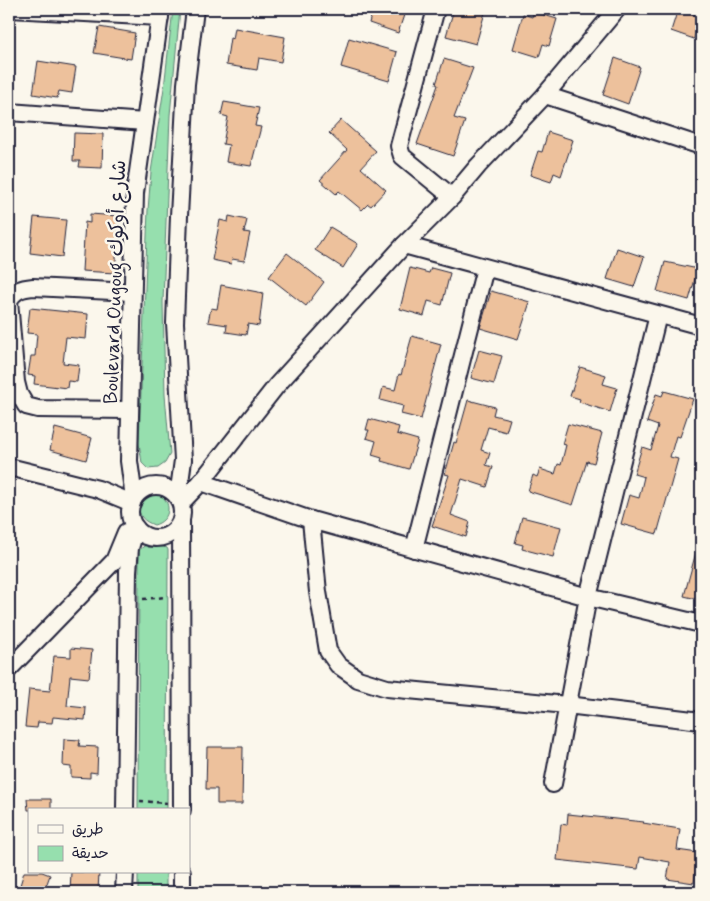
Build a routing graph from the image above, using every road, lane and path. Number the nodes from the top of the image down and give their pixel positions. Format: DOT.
graph roads {
  1 [pos="10,9"];
  2 [pos="195,9"];
  3 [pos="436,9"];
  4 [pos="617,9"];
  5 [pos="160,13"];
  6 [pos="545,95"];
  7 [pos="9,112"];
  8 [pos="145,122"];
  9 [pos="701,146"];
  10 [pos="452,197"];
  11 [pos="404,245"];
  12 [pos="485,268"];
  13 [pos="132,292"];
  14 [pos="658,315"];
  15 [pos="701,326"];
  16 [pos="130,410"];
  17 [pos="9,467"];
  18 [pos="201,482"];
  19 [pos="179,500"];
  20 [pos="133,512"];
  21 [pos="181,520"];
  22 [pos="311,520"];
  23 [pos="142,546"];
  24 [pos="414,549"];
  25 [pos="168,550"];
  26 [pos="168,597"];
  27 [pos="588,597"];
  28 [pos="139,600"];
  29 [pos="701,624"];
  30 [pos="9,669"];
  31 [pos="568,705"];
  32 [pos="701,721"];
  33 [pos="553,784"];
  34 [pos="132,805"];
  35 [pos="166,808"];
  36 [pos="182,808"];
  37 [pos="125,874"];
  38 [pos="182,874"];
  39 [pos="124,892"];
  40 [pos="182,892"];
  1 -- 5 [label="street"];
  2 -- 19 [label="street"];
  3 -- 10 [label="street"];
  4 -- 6 [label="street"];
  5 -- 8 [label="street, Boulevard Ougoug شارع أوكوك"];
  6 -- 9 [label="street"];
  6 -- 10 [label="street"];
  7 -- 8 [label="street"];
  8 -- 13 [label="street, Boulevard Ougoug شارع أوكوك"];
  10 -- 11 [label="street"];
  11 -- 12 [label="street"];
  11 -- 18 [label="street"];
  12 -- 14 [label="street"];
  12 -- 24 [label="street"];
  13 -- 16 [label="street, Boulevard Ougoug شارع أوكوك"];
  13 -- 16 [label="street"];
  14 -- 15 [label="street"];
  14 -- 27 [label="street"];
  16 -- 20 [label="street, Boulevard Ougoug شارع أوكوك"];
  17 -- 20 [label="street"];
  18 -- 19 [label="street"];
  18 -- 22 [label="street"];
  19 -- 20 [label="street"];
  19 -- 21 [label="street"];
  20 -- 21 [label="street"];
  20 -- 30 [label="street"];
  20 -- 34 [label="street, Boulevard Ougoug شارع أوكوك"];
  21 -- 36 [label="street"];
  22 -- 24 [label="street"];
  22 -- 31 [label="street"];
  23 -- 25 [label="path"];
  24 -- 27 [label="street"];
  26 -- 28 [label="path"];
  27 -- 29 [label="street"];
  27 -- 31 [label="street"];
  31 -- 32 [label="street"];
  31 -- 33 [label="street"];
  34 -- 35 [label="path"];
  37 -- 39 [label="street"];
  38 -- 40 [label="street"];
}
